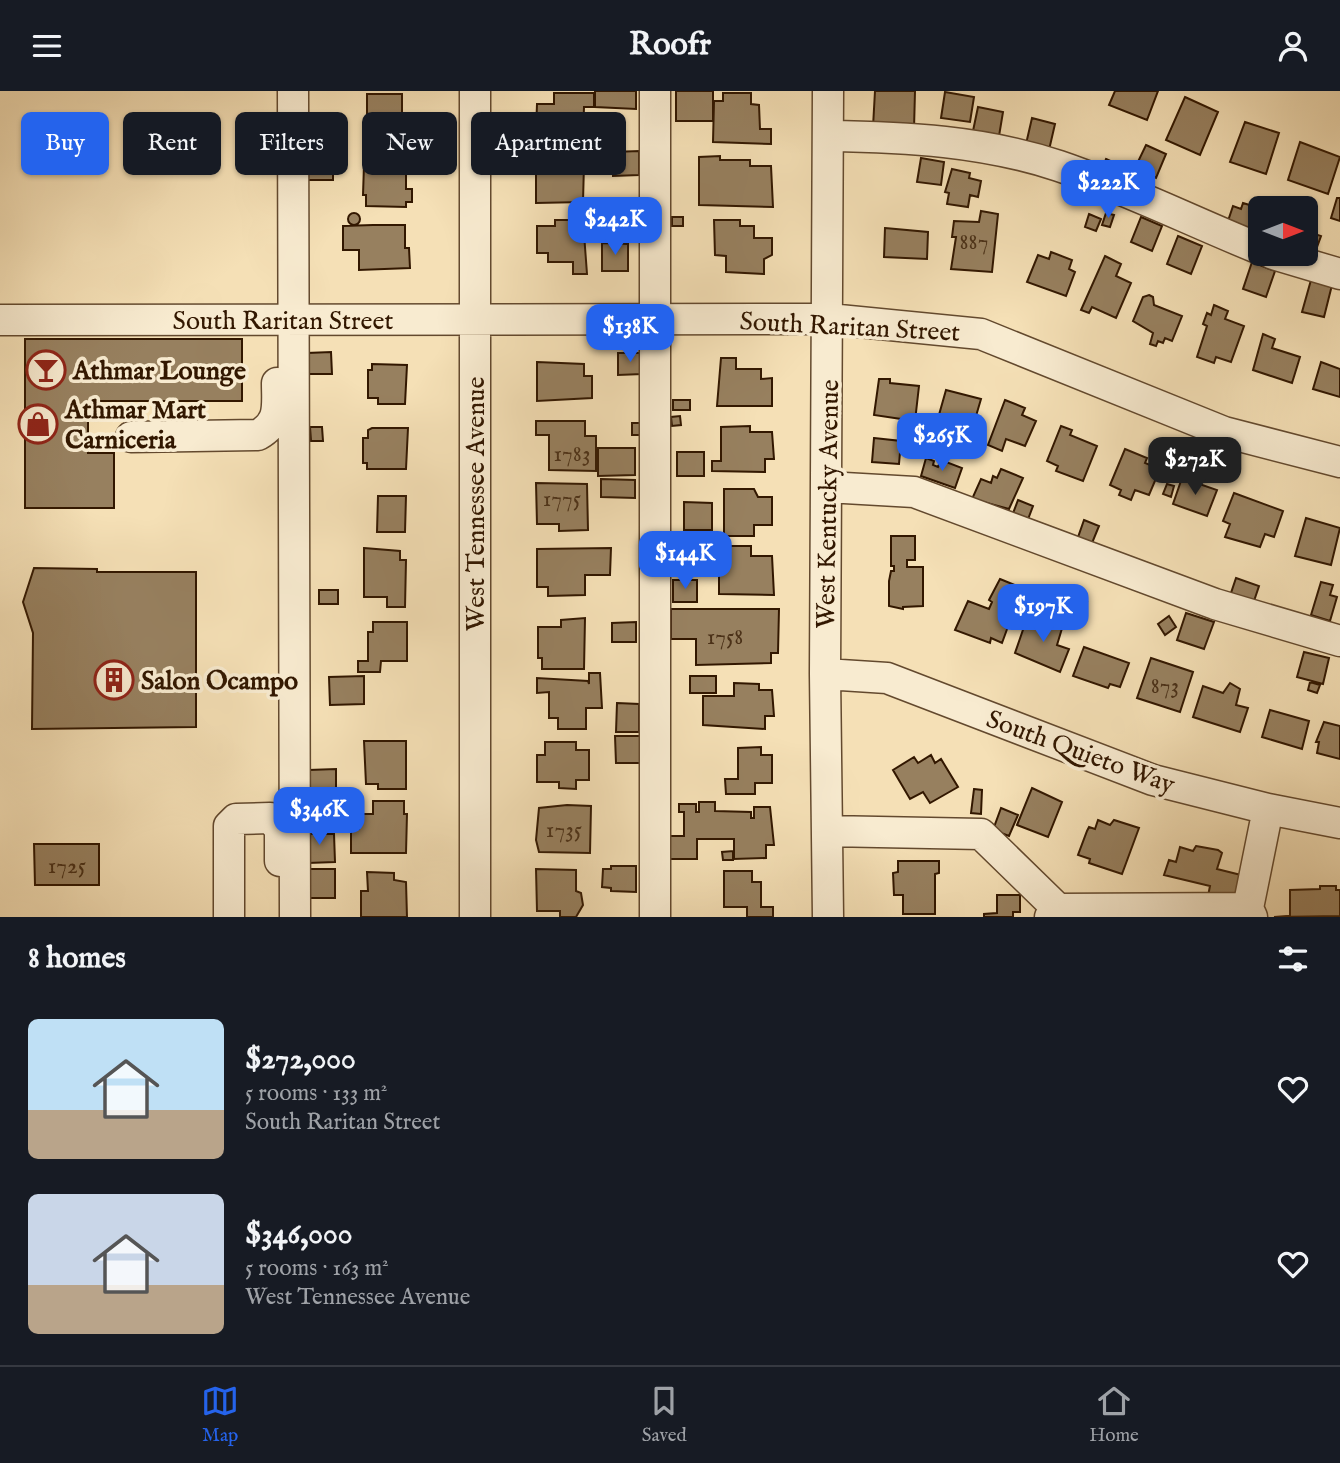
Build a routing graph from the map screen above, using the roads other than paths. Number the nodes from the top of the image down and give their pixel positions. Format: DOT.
graph roads {
  1 [pos="293,91"];
  2 [pos="474,91"];
  3 [pos="655,91"];
  4 [pos="828,91"];
  5 [pos="828,136"];
  6 [pos="1248,244"];
  7 [pos="1313,266"];
  8 [pos="1340,274"];
  9 [pos="475,319"];
  10 [pos="654,319"];
  11 [pos="829,319"];
  12 [pos="0,320"];
  13 [pos="295,320"];
  14 [pos="277,344"];
  15 [pos="286,415"];
  16 [pos="131,436"];
  17 [pos="1340,463"];
  18 [pos="827,487"];
  19 [pos="1340,641"];
  20 [pos="825,674"];
  21 [pos="1268,809"];
  22 [pos="1340,823"];
  23 [pos="827,831"];
  24 [pos="1054,913"];
  25 [pos="1250,913"];
  26 [pos="229,917"];
  27 [pos="280,917"];
  28 [pos="295,917"];
  29 [pos="475,917"];
  30 [pos="655,917"];
  31 [pos="828,917"];
  1 -- 13 [label="street"];
  2 -- 9 [label="street, West Tennessee Avenue"];
  3 -- 10 [label="street"];
  4 -- 5 [label="street, West Kentucky Avenue"];
  5 -- 6 [label="street"];
  5 -- 11 [label="street, West Kentucky Avenue"];
  7 -- 8 [label="street"];
  9 -- 10 [label="street, South Raritan Street"];
  9 -- 13 [label="street, South Raritan Street"];
  9 -- 29 [label="street, West Tennessee Avenue"];
  10 -- 11 [label="street, South Raritan Street"];
  10 -- 30 [label="street"];
  11 -- 17 [label="street, South Raritan Street"];
  11 -- 18 [label="street, West Kentucky Avenue"];
  12 -- 13 [label="street, South Raritan Street"];
  13 -- 15 [label="street"];
  14 -- 15 [label="street"];
  15 -- 16 [label="street"];
  15 -- 28 [label="street"];
  18 -- 19 [label="street"];
  18 -- 20 [label="street, West Kentucky Avenue"];
  20 -- 21 [label="street, South Quieto Way"];
  20 -- 23 [label="street, West Kentucky Avenue"];
  21 -- 22 [label="street, South Quieto Way"];
  21 -- 25 [label="street"];
  23 -- 24 [label="street"];
  23 -- 31 [label="street, West Kentucky Avenue"];
  24 -- 25 [label="street"];
  26 -- 27 [label="street"];
}
